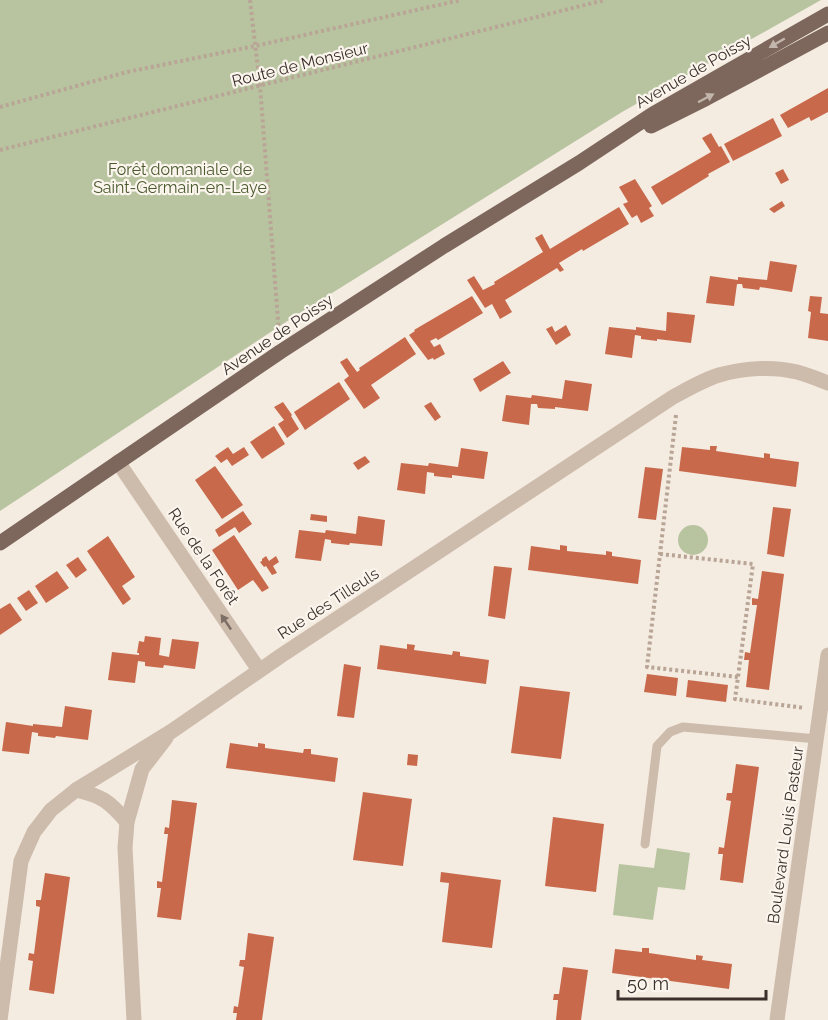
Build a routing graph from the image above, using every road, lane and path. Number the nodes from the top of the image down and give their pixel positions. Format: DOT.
graph roads {
  1 [pos="250,0"];
  2 [pos="461,0"];
  3 [pos="605,0"];
  4 [pos="828,15"];
  5 [pos="828,33"];
  6 [pos="255,46"];
  7 [pos="260,86"];
  8 [pos="0,107"];
  9 [pos="0,150"];
  10 [pos="579,163"];
  11 [pos="280,352"];
  12 [pos="828,383"];
  13 [pos="673,397"];
  14 [pos="118,462"];
  15 [pos="0,543"];
  16 [pos="660,554"];
  17 [pos="828,655"];
  18 [pos="259,670"];
  19 [pos="738,677"];
  20 [pos="821,711"];
  21 [pos="172,731"];
  22 [pos="817,739"];
  23 [pos="76,790"];
  24 [pos="127,822"];
  25 [pos="645,844"];
  26 [pos="0,1020"];
  27 [pos="134,1020"];
  28 [pos="777,1020"];
  1 -- 6 [label="path"];
  2 -- 6 [label="path"];
  3 -- 7 [label="path, Route de Monsieur"];
  4 -- 10 [label="main road, Avenue de Poissy, one-way"];
  10 -- 5 [label="main road, Avenue de Poissy, one-way"];
  6 -- 7 [label="path"];
  6 -- 8 [label="path"];
  7 -- 9 [label="path, Route de Monsieur"];
  7 -- 11 [label="path"];
  10 -- 11 [label="main road, Avenue de Poissy"];
  11 -- 14 [label="main road, Avenue de Poissy"];
  12 -- 13 [label="street, Rue des Tilleuls"];
  13 -- 16 [label="path"];
  13 -- 18 [label="street, Rue des Tilleuls"];
  14 -- 15 [label="main road, Avenue de Poissy"];
  18 -- 14 [label="street, Rue de la Forêt, one-way"];
  16 -- 19 [label="path"];
  16 -- 19 [label="path"];
  17 -- 20 [label="street, Boulevard Louis Pasteur"];
  18 -- 21 [label="street, Rue des Tilleuls"];
  19 -- 20 [label="path"];
  20 -- 22 [label="street, Boulevard Louis Pasteur"];
  21 -- 23 [label="street, Rue des Tilleuls"];
  21 -- 24 [label="street"];
  22 -- 25 [label="lane"];
  22 -- 28 [label="street, Boulevard Louis Pasteur"];
  23 -- 24 [label="street"];
  23 -- 26 [label="street, Rue des Tilleuls"];
  24 -- 27 [label="street"];
}
